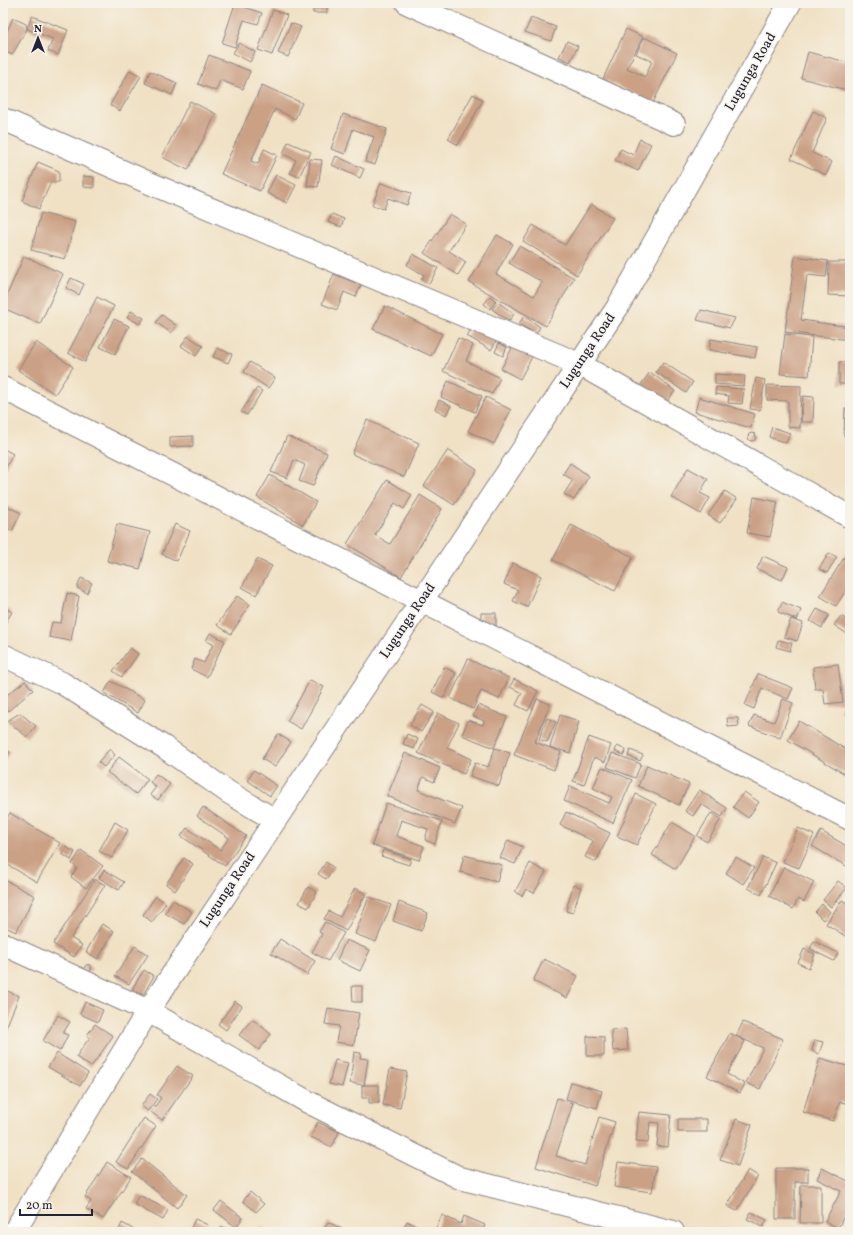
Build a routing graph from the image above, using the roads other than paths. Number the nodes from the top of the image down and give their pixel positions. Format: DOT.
graph roads {
  1 [pos="407,3"];
  2 [pos="790,3"];
  3 [pos="3,119"];
  4 [pos="674,124"];
  5 [pos="579,364"];
  6 [pos="3,388"];
  7 [pos="850,517"];
  8 [pos="421,601"];
  9 [pos="3,655"];
  10 [pos="850,819"];
  11 [pos="275,820"];
  12 [pos="3,944"];
  13 [pos="148,1011"];
  14 [pos="14,1232"];
  15 [pos="673,1232"];
  1 -- 4 [label="street"];
  2 -- 5 [label="street, Lugunga Road"];
  3 -- 5 [label="street"];
  5 -- 7 [label="street"];
  5 -- 8 [label="street, Lugunga Road"];
  6 -- 8 [label="street"];
  8 -- 10 [label="street"];
  8 -- 11 [label="street, Lugunga Road"];
  9 -- 11 [label="street"];
  11 -- 13 [label="street, Lugunga Road"];
  12 -- 13 [label="street"];
  13 -- 14 [label="street, Lugunga Road"];
  13 -- 15 [label="street"];
}
